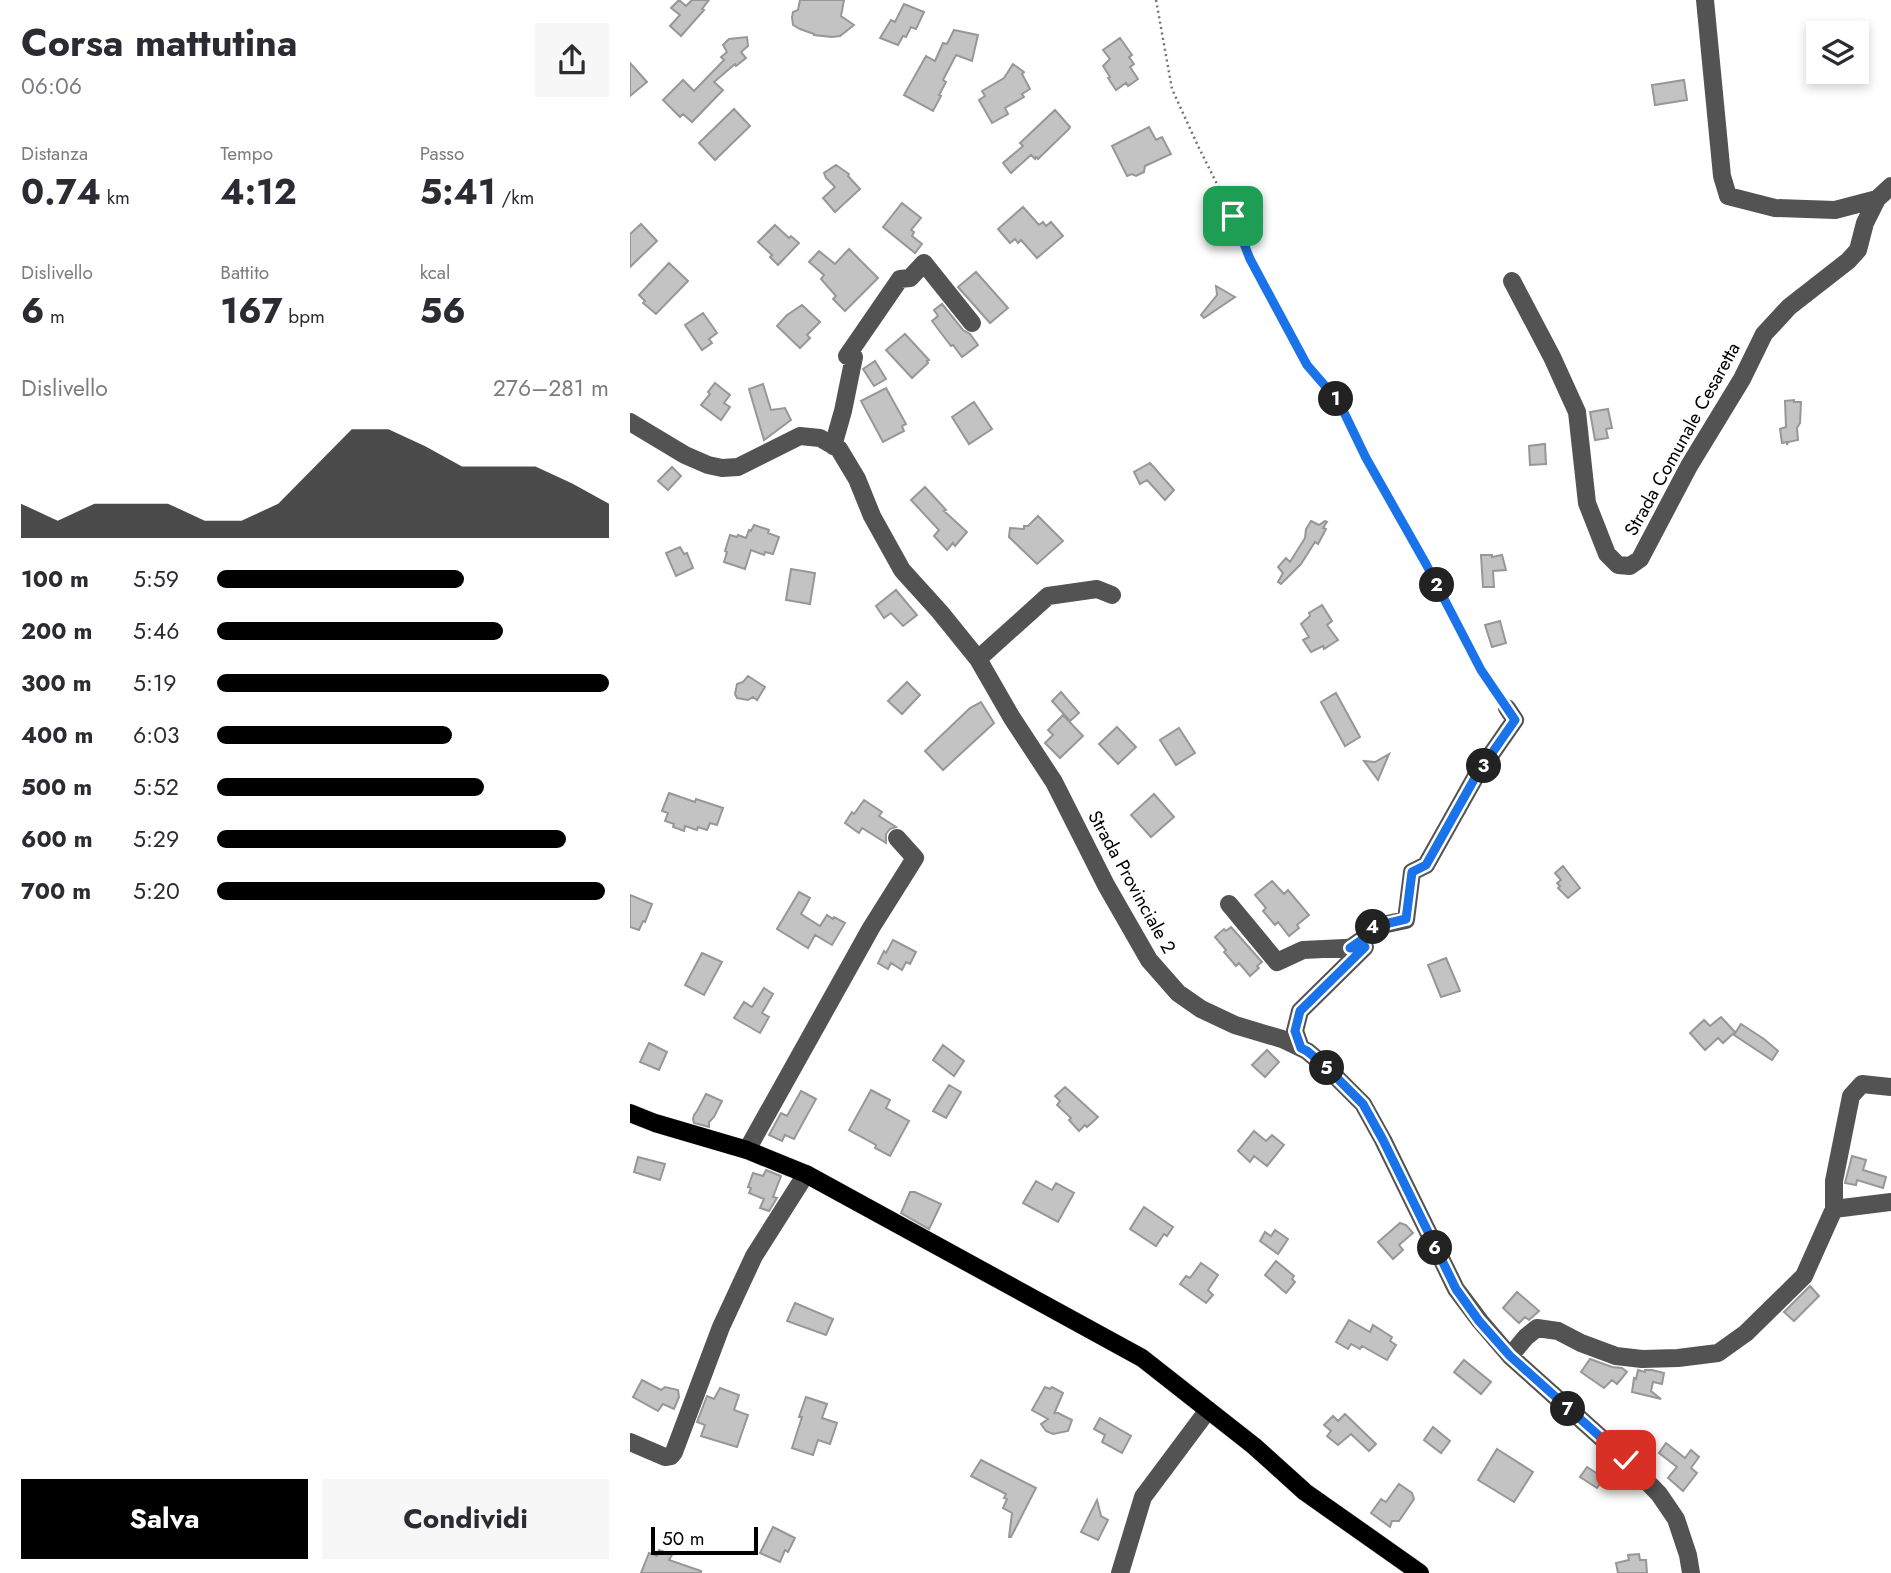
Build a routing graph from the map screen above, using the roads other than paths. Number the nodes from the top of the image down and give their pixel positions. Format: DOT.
graph roads {
  1 [pos="1705,0"];
  2 [pos="1891,186"];
  3 [pos="1877,199"];
  4 [pos="1512,281"];
  5 [pos="972,323"];
  6 [pos="630,422"];
  7 [pos="833,446"];
  8 [pos="1112,595"];
  9 [pos="978,659"];
  10 [pos="1507,708"];
  11 [pos="897,838"];
  12 [pos="1229,904"];
  13 [pos="1350,948"];
  14 [pos="1301,1048"];
  15 [pos="1891,1087"];
  16 [pos="630,1114"];
  17 [pos="747,1150"];
  18 [pos="806,1174"];
  19 [pos="1891,1202"];
  20 [pos="1834,1209"];
  21 [pos="1510,1356"];
  22 [pos="1208,1410"];
  23 [pos="630,1442"];
  24 [pos="1120,1573"];
  25 [pos="1420,1573"];
  26 [pos="1691,1573"];
  1 -- 3 [label="street"];
  2 -- 3 [label="street, Strada Comunale Cesaretta"];
  3 -- 4 [label="street, Strada Comunale Cesaretta"];
  5 -- 7 [label="street"];
  6 -- 7 [label="street"];
  7 -- 9 [label="street, Strada Provinciale 2"];
  8 -- 9 [label="street"];
  9 -- 14 [label="street, Strada Provinciale 2"];
  10 -- 13 [label="street"];
  11 -- 17 [label="street"];
  12 -- 13 [label="street"];
  13 -- 14 [label="street"];
  14 -- 21 [label="street, Strada Provinciale 2"];
  15 -- 20 [label="street"];
  16 -- 17 [label="main road"];
  17 -- 18 [label="main road"];
  18 -- 22 [label="main road"];
  18 -- 23 [label="street"];
  19 -- 20 [label="street"];
  20 -- 21 [label="street"];
  21 -- 26 [label="street, Strada Provinciale 2"];
  22 -- 24 [label="street"];
  22 -- 25 [label="main road"];
}
